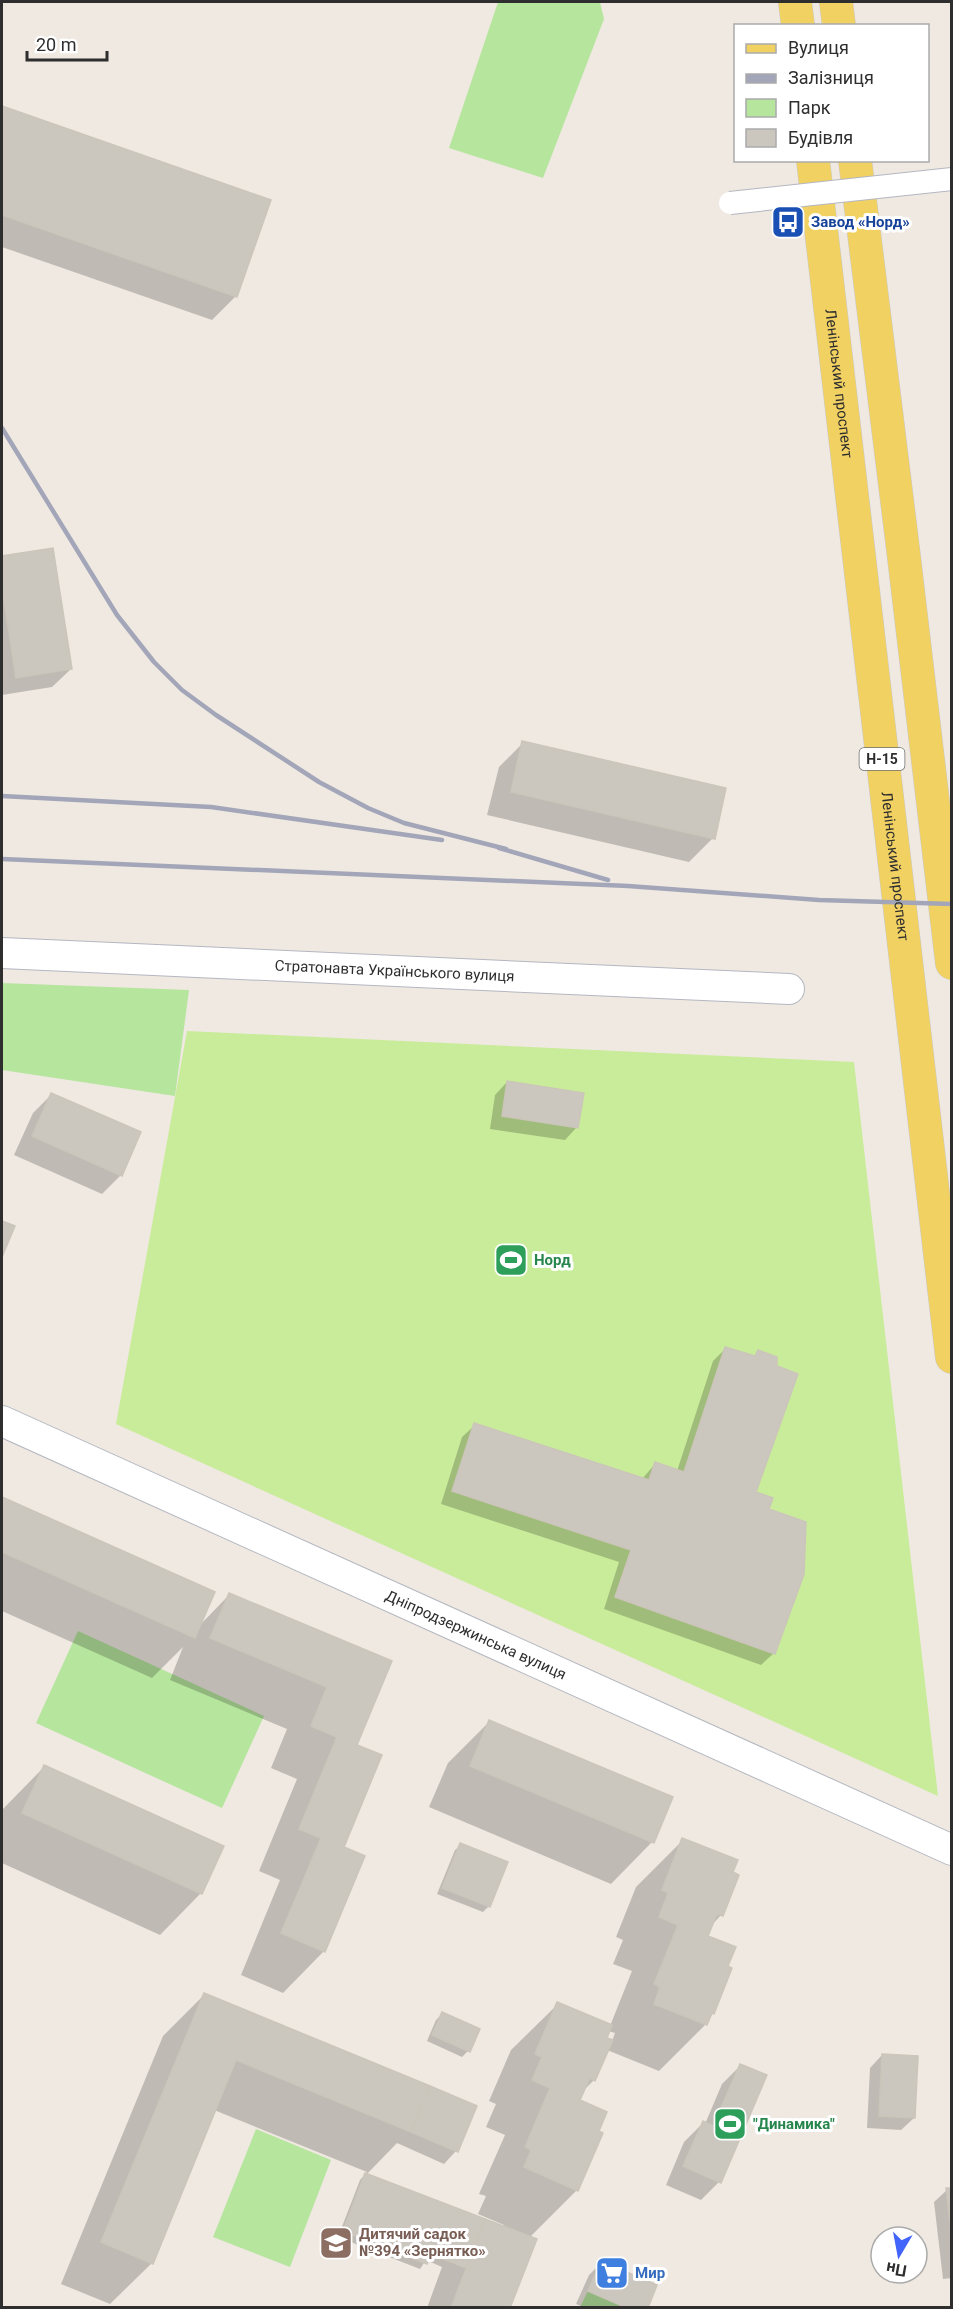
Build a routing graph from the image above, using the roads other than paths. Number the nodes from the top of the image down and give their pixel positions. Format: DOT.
graph roads {
  1 [pos="795,2"];
  2 [pos="836,2"];
  3 [pos="798,24"];
  4 [pos="839,24"];
  5 [pos="813,162"];
  6 [pos="855,162"];
  7 [pos="951,179"];
  8 [pos="730,203"];
  9 [pos="2,953"];
  10 [pos="951,963"];
  11 [pos="789,990"];
  12 [pos="951,1357"];
  13 [pos="2,1421"];
  14 [pos="951,1850"];
  1 -- 3 [label="main road"];
  2 -- 4 [label="main road"];
  5 -- 12 [label="main road, Ленінський проспект / Н-15"];
  6 -- 10 [label="main road, Н-15"];
  7 -- 8 [label="street, bridge"];
  9 -- 11 [label="street, Стратонавта Українського вулиця"];
  13 -- 14 [label="street, Дніпродзержинська вулиця"];
}
